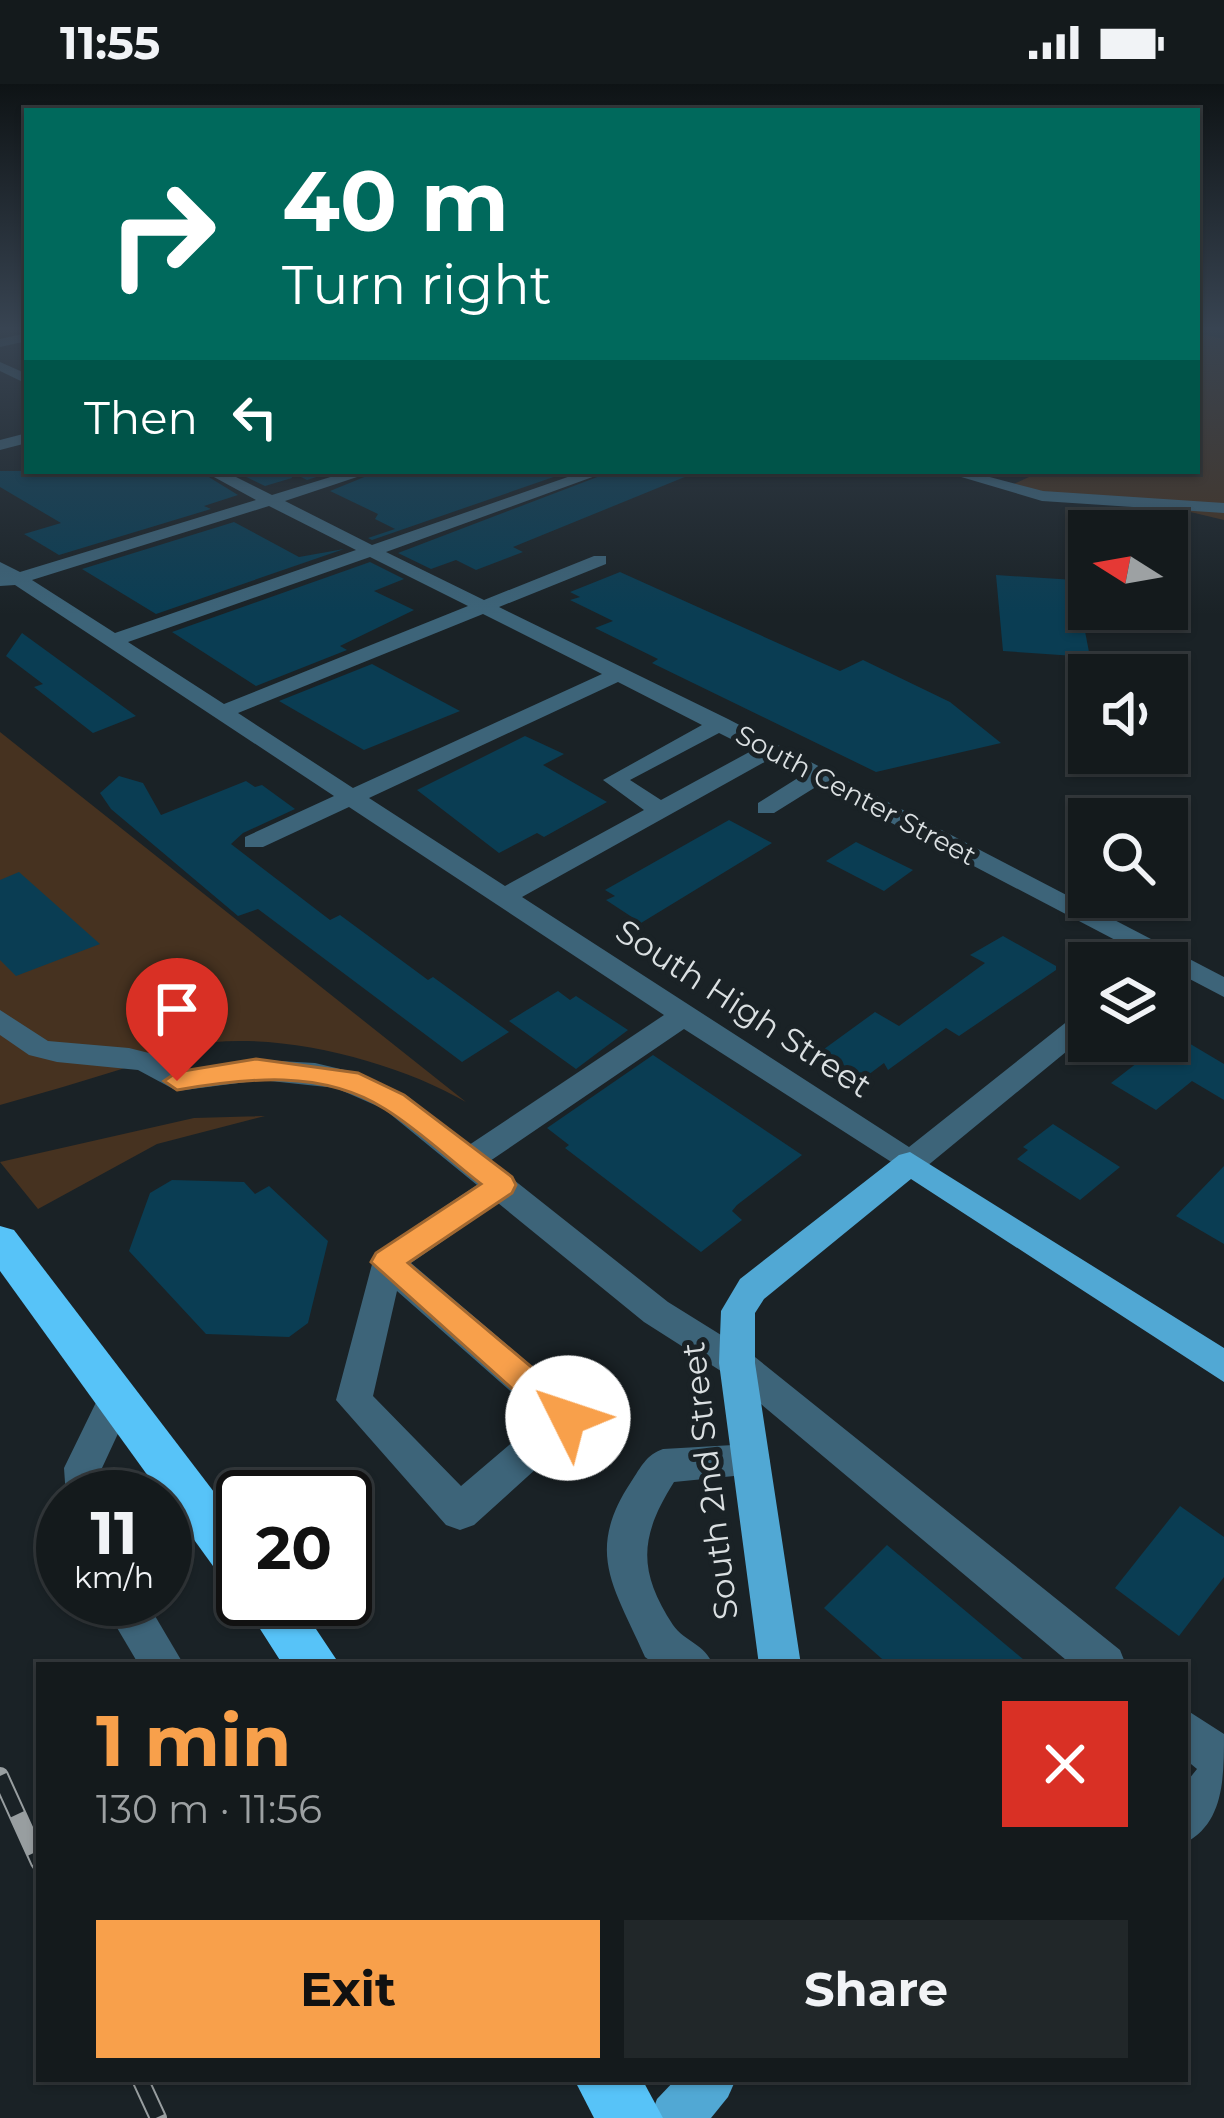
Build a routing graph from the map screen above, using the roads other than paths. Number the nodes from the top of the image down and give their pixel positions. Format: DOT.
graph roads {
  1 [pos="217,474"];
  2 [pos="357,474"];
  3 [pos="959,474"];
  4 [pos="585,476"];
  5 [pos="271,501"];
  6 [pos="1224,508"];
  7 [pos="371,550"];
  8 [pos="600,560"];
  9 [pos="6,576"];
  10 [pos="485,608"];
  11 [pos="112,641"];
  12 [pos="618,674"];
  13 [pos="222,712"];
  14 [pos="720,724"];
  15 [pos="770,750"];
  16 [pos="818,775"];
  17 [pos="349,796"];
  18 [pos="766,808"];
  19 [pos="660,810"];
  20 [pos="254,842"];
  21 [pos="502,897"];
  22 [pos="1127,942"];
  23 [pos="1188,972"];
  24 [pos="1224,988"];
  25 [pos="683,1016"];
  26 [pos="0,1019"];
  27 [pos="1068,1035"];
  28 [pos="470,1159"];
  29 [pos="910,1163"];
  30 [pos="501,1185"];
  31 [pos="0,1241"];
  32 [pos="387,1262"];
  33 [pos="737,1363"];
  34 [pos="1224,1367"];
  35 [pos="117,1397"];
  36 [pos="751,1461"];
  37 [pos="83,1470"];
  38 [pos="216,1531"];
  39 [pos="138,1626"];
  40 [pos="286,1626"];
  41 [pos="161,1662"];
  42 [pos="312,1662"];
  43 [pos="688,1662"];
  44 [pos="780,1662"];
  45 [pos="1101,1662"];
  46 [pos="1188,1734"];
  47 [pos="1224,1767"];
  48 [pos="1188,1816"];
  49 [pos="607,2082"];
  50 [pos="707,2082"];
  51 [pos="631,2118"];
  52 [pos="676,2118"];
  1 -- 5 [label="street, South Center Street"];
  2 -- 5 [label="street"];
  3 -- 6 [label="street"];
  4 -- 7 [label="street"];
  5 -- 7 [label="street, South Center Street"];
  5 -- 9 [label="street"];
  7 -- 10 [label="street, South Center Street"];
  7 -- 11 [label="street"];
  8 -- 10 [label="street"];
  9 -- 11 [label="street, South High Street"];
  10 -- 12 [label="street, South Center Street"];
  10 -- 13 [label="street"];
  11 -- 13 [label="street, South High Street"];
  12 -- 14 [label="street, South Center Street"];
  12 -- 17 [label="street"];
  13 -- 17 [label="street, South High Street"];
  14 -- 15 [label="street, South Center Street"];
  14 -- 19 [label="street"];
  15 -- 16 [label="street, South Center Street"];
  15 -- 19 [label="street"];
  16 -- 18 [label="street"];
  16 -- 22 [label="street, South Center Street"];
  17 -- 20 [label="street"];
  17 -- 21 [label="street, South High Street"];
  19 -- 21 [label="street"];
  21 -- 25 [label="street, South High Street"];
  23 -- 24 [label="street, South Center Street"];
  25 -- 28 [label="street"];
  25 -- 29 [label="street, South High Street"];
  26 -- 28 [label="street"];
  27 -- 29 [label="street, South 2nd Street"];
  28 -- 30 [label="street"];
  29 -- 33 [label="main road, South 2nd Street"];
  29 -- 34 [label="main road, South High Street"];
  30 -- 32 [label="street"];
  30 -- 33 [label="street"];
  31 -- 35 [label="highway"];
  32 -- 32 [label="street"];
  33 -- 36 [label="main road, South 2nd Street"];
  33 -- 45 [label="street"];
  35 -- 37 [label="street"];
  35 -- 38 [label="highway"];
  36 -- 43 [label="street"];
  36 -- 44 [label="main road, South 2nd Street"];
  39 -- 41 [label="street"];
  40 -- 42 [label="highway"];
  46 -- 47 [label="street"];
  47 -- 48 [label="street"];
  49 -- 51 [label="highway"];
  50 -- 52 [label="main road"];
}
